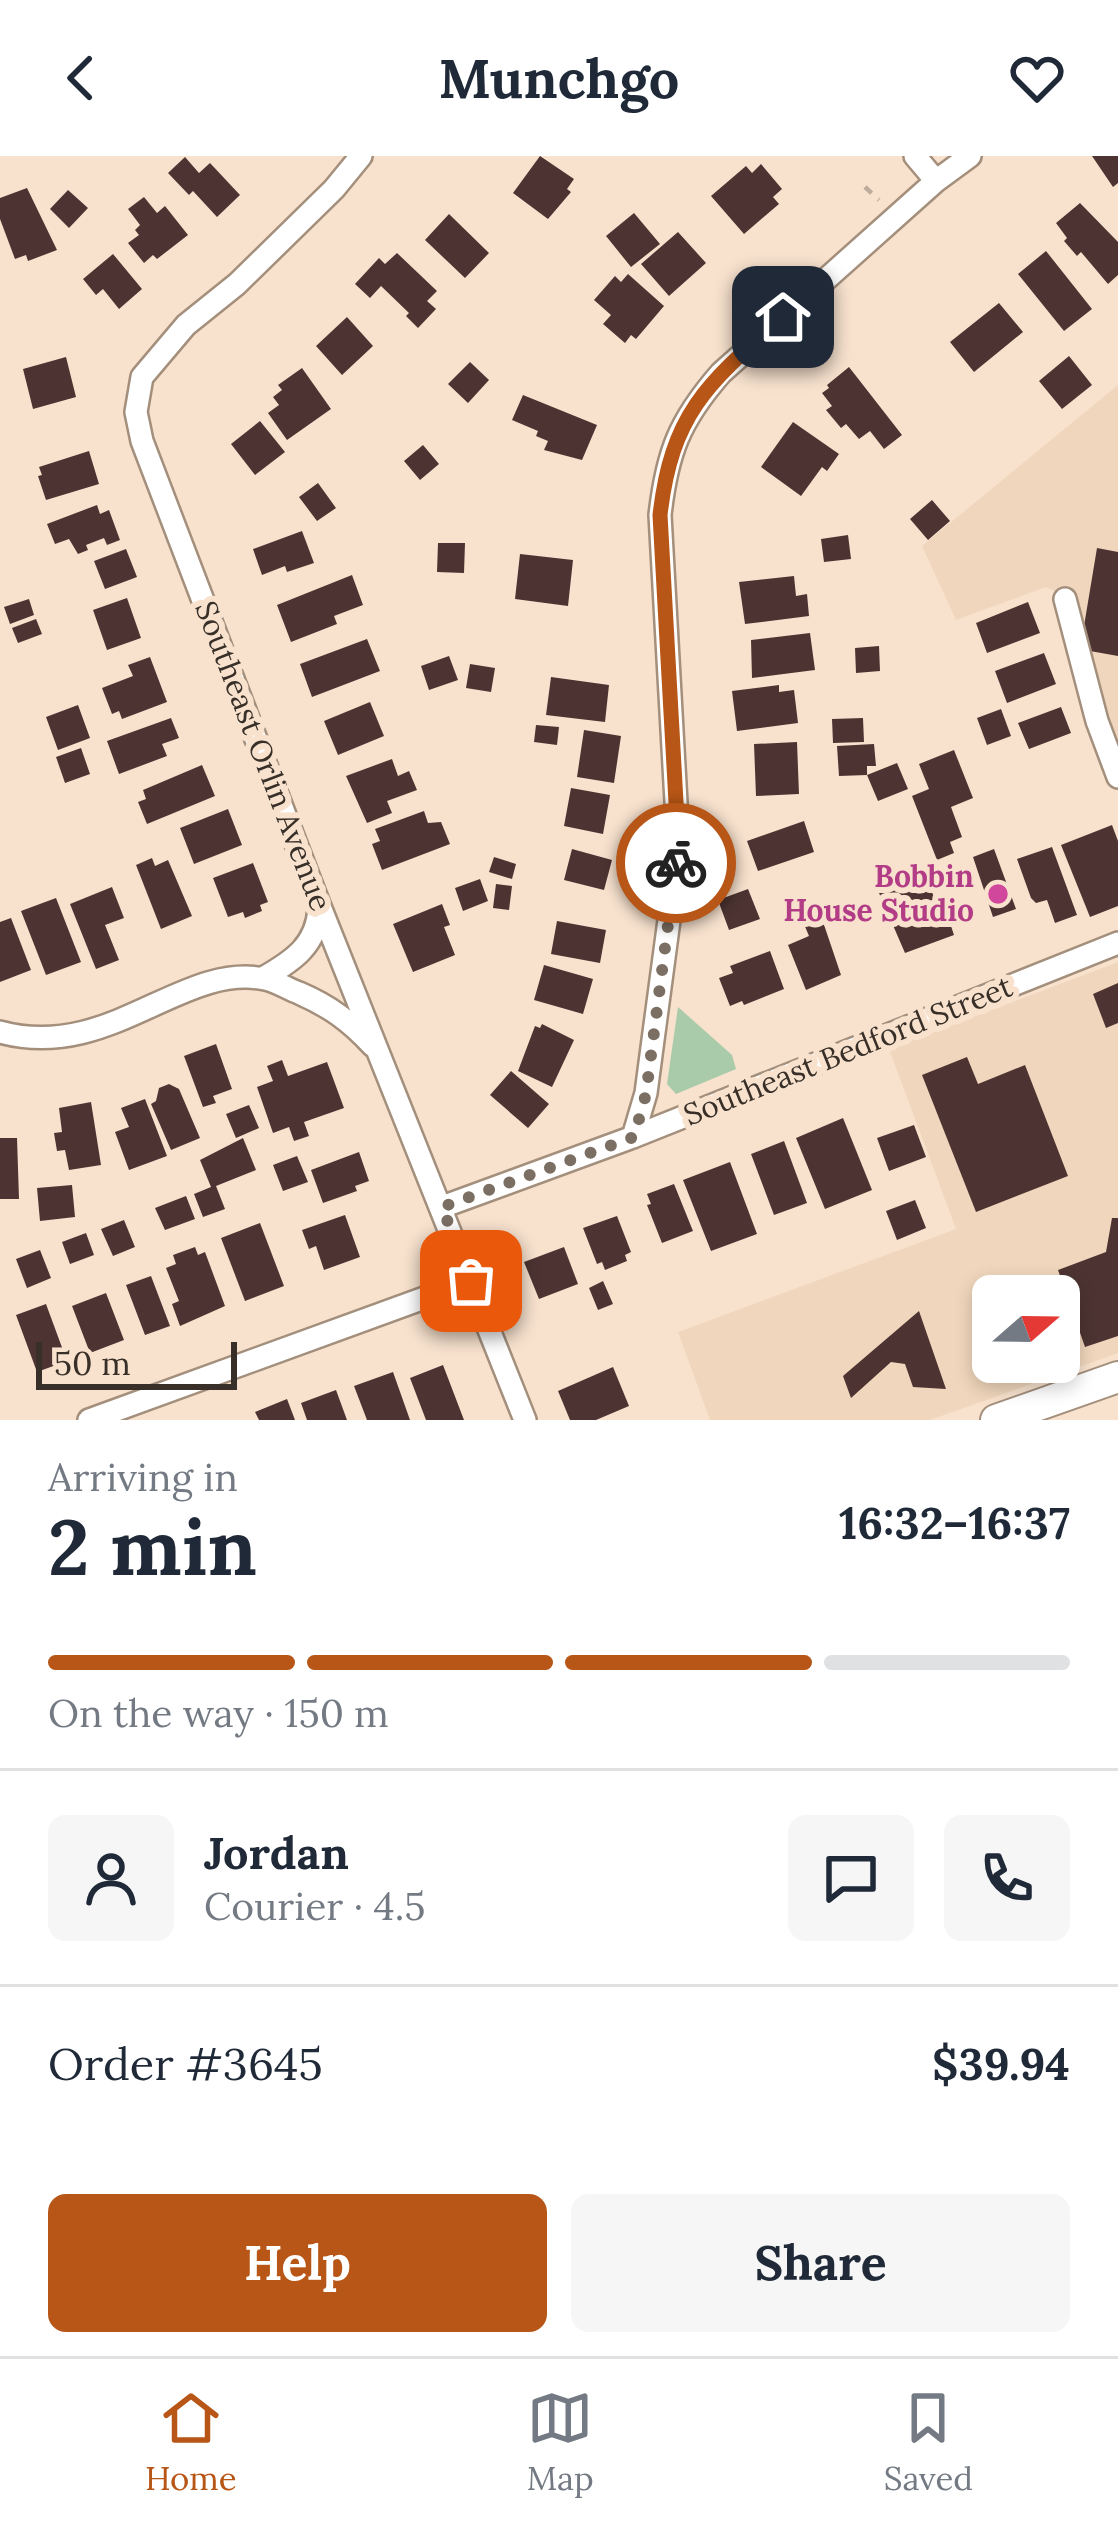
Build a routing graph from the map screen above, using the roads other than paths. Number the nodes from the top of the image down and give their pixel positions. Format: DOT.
graph roads {
  1 [pos="361,156"];
  2 [pos="915,156"];
  3 [pos="970,156"];
  4 [pos="936,182"];
  5 [pos="1065,599"];
  6 [pos="1118,777"];
  7 [pos="319,904"];
  8 [pos="1118,943"];
  9 [pos="263,978"];
  10 [pos="0,1032"];
  11 [pos="381,1055"];
  12 [pos="634,1137"];
  13 [pos="442,1207"];
  14 [pos="471,1281"];
  15 [pos="1118,1377"];
  16 [pos="89,1420"];
  17 [pos="525,1420"];
  18 [pos="996,1420"];
  1 -- 7 [label="street, Southeast Orlin Avenue"];
  2 -- 4 [label="street"];
  3 -- 4 [label="street"];
  4 -- 12 [label="street"];
  5 -- 6 [label="street"];
  7 -- 9 [label="street"];
  7 -- 11 [label="street, Southeast Orlin Avenue"];
  8 -- 12 [label="street, Southeast Bedford Street"];
  9 -- 10 [label="street"];
  9 -- 11 [label="street"];
  11 -- 13 [label="street, Southeast Orlin Avenue"];
  12 -- 13 [label="street, Southeast Bedford Street"];
  13 -- 14 [label="street, Southeast Orlin Avenue"];
  14 -- 16 [label="street"];
  14 -- 17 [label="street, Southeast Orlin Avenue"];
  15 -- 18 [label="street"];
}
